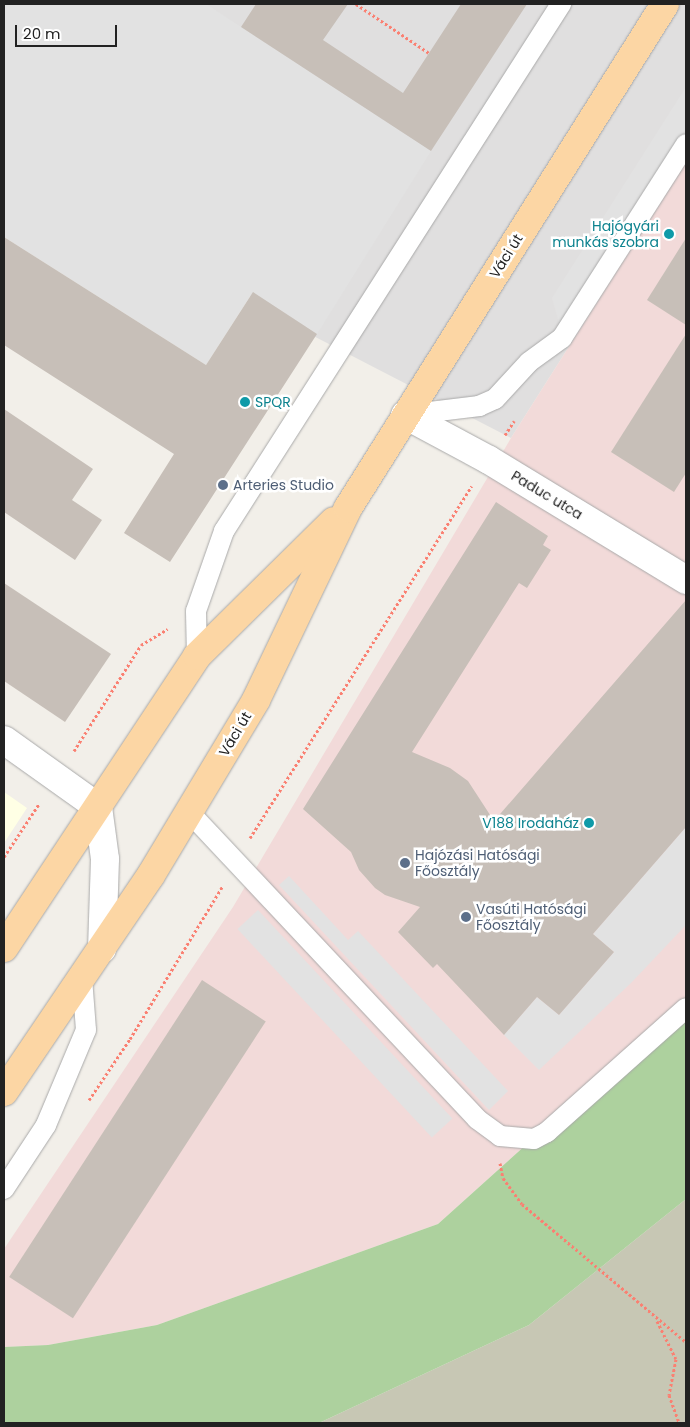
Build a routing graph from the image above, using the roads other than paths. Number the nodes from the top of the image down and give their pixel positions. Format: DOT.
graph roads {
  1 [pos="561,4"];
  2 [pos="665,4"];
  3 [pos="686,144"];
  4 [pos="406,415"];
  5 [pos="348,508"];
  6 [pos="686,580"];
  7 [pos="197,656"];
  8 [pos="4,740"];
  9 [pos="98,806"];
  10 [pos="188,811"];
  11 [pos="4,948"];
  12 [pos="102,949"];
  13 [pos="82,978"];
  14 [pos="686,1008"];
  15 [pos="4,1092"];
  16 [pos="4,1189"];
  1 -- 7 [label="lane"];
  2 -- 4 [label="main road, Váci út"];
  3 -- 4 [label="lane"];
  4 -- 5 [label="main road, Váci út"];
  4 -- 6 [label="street, Paduc utca"];
  5 -- 7 [label="main road, Váci út"];
  5 -- 10 [label="main road, Váci út"];
  7 -- 9 [label="main road, Váci út"];
  8 -- 9 [label="street"];
  9 -- 11 [label="main road, Váci út"];
  9 -- 12 [label="street"];
  10 -- 12 [label="main road, Váci út"];
  10 -- 14 [label="lane"];
  12 -- 13 [label="main road, Váci út"];
  13 -- 15 [label="main road, Váci út"];
  13 -- 16 [label="lane"];
}
